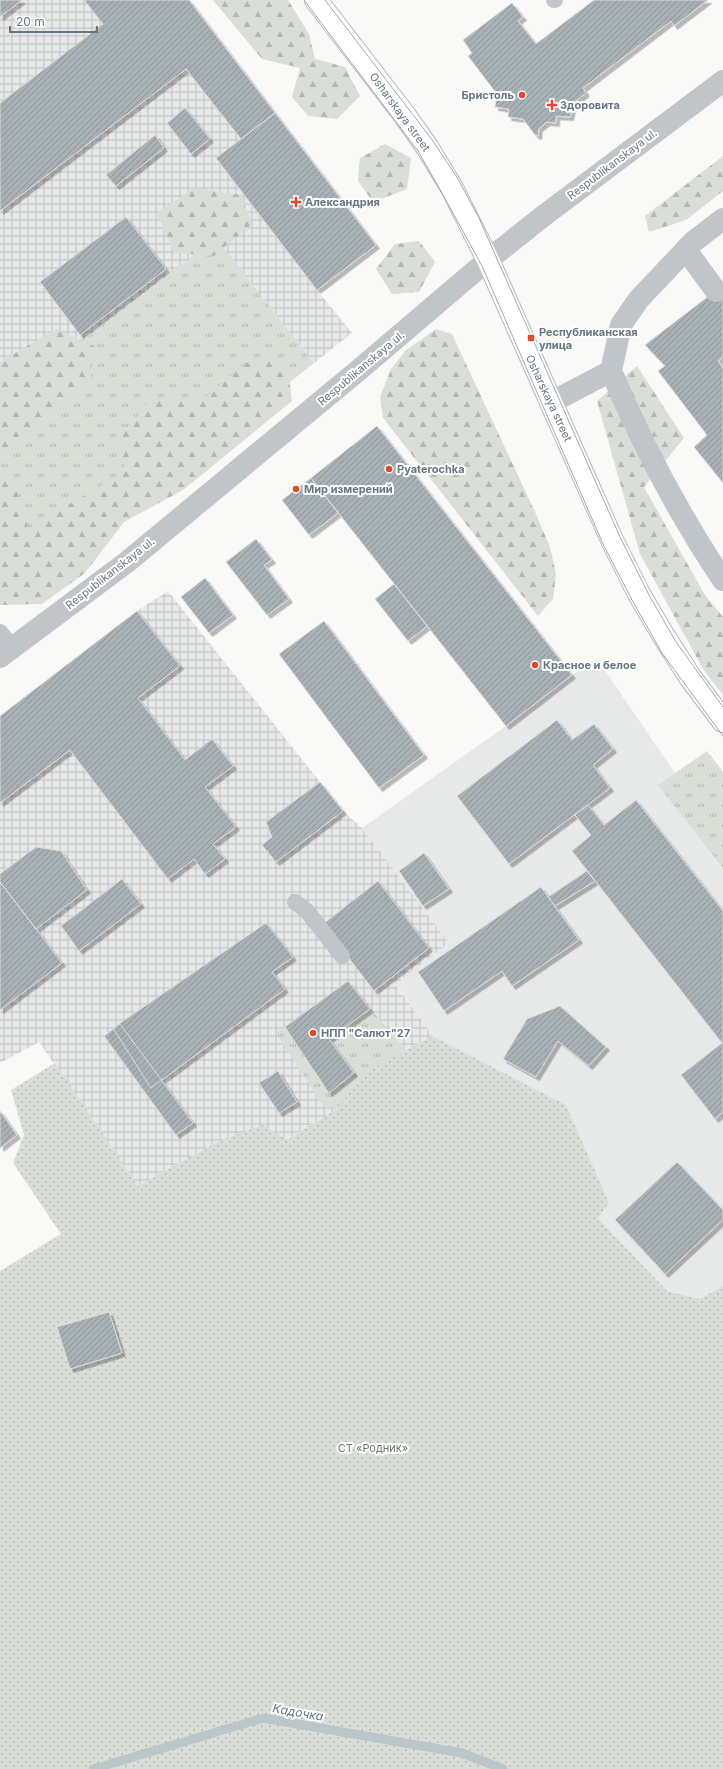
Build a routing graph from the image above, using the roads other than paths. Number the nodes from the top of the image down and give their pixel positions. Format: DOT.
graph roads {
  1 [pos="316,0"];
  2 [pos="723,81"];
  3 [pos="723,219"];
  4 [pos="686,250"];
  5 [pos="488,260"];
  6 [pos="716,291"];
  7 [pos="611,372"];
  8 [pos="550,403"];
  9 [pos="723,580"];
  10 [pos="4,645"];
  11 [pos="723,721"];
  12 [pos="296,902"];
  13 [pos="342,956"];
  1 -- 5 [label="street, Osharskaya street"];
  2 -- 5 [label="street, Respublikanskaya ul."];
  3 -- 4 [label="street"];
  4 -- 6 [label="street"];
  4 -- 7 [label="street"];
  5 -- 8 [label="street, Osharskaya street"];
  5 -- 10 [label="street, Respublikanskaya ul."];
  7 -- 8 [label="street"];
  7 -- 9 [label="street"];
  8 -- 11 [label="street, Osharskaya street"];
  12 -- 13 [label="lane"];
}
